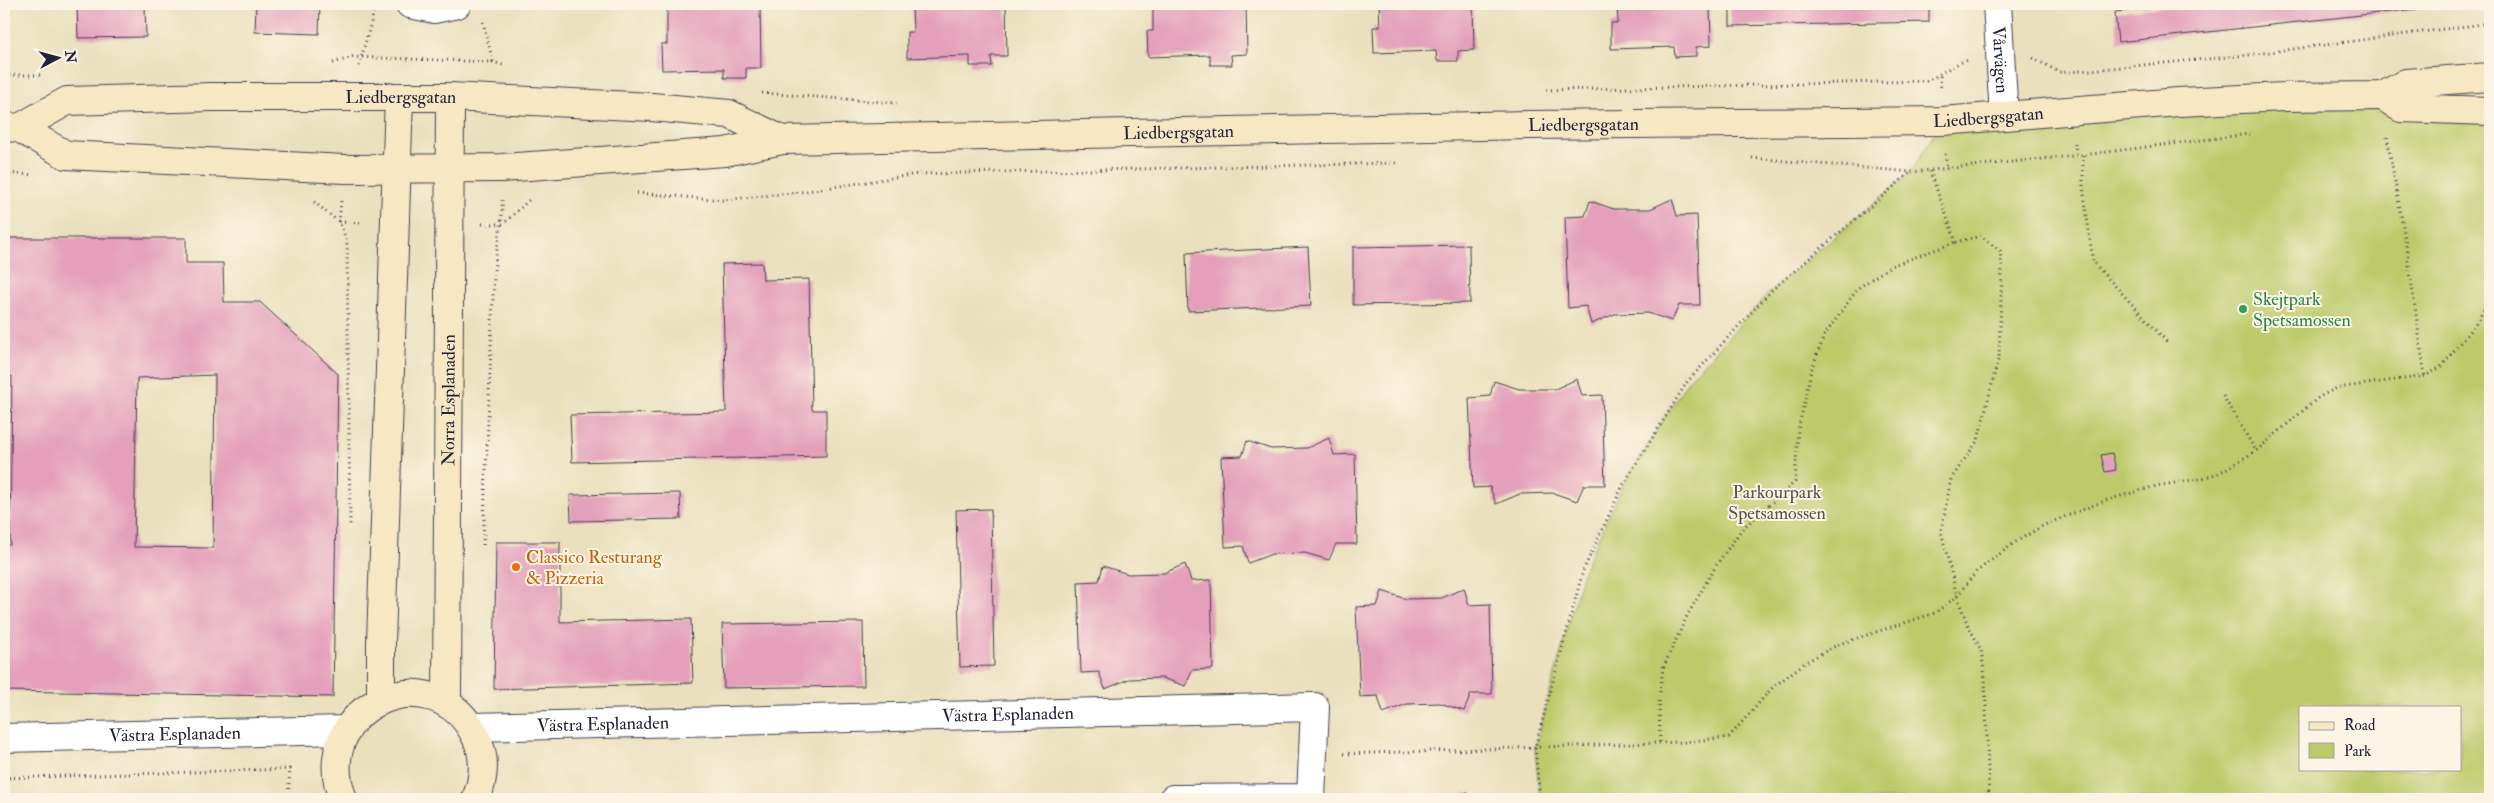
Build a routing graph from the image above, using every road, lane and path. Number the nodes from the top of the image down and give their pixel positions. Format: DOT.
graph roads {
  1 [pos="410,4"];
  2 [pos="457,4"];
  3 [pos="1997,4"];
  4 [pos="2490,23"];
  5 [pos="2000,58"];
  6 [pos="328,64"];
  7 [pos="510,68"];
  8 [pos="4,75"];
  9 [pos="50,75"];
  10 [pos="2490,77"];
  11 [pos="1539,90"];
  12 [pos="757,92"];
  13 [pos="2383,96"];
  14 [pos="399,97"];
  15 [pos="450,97"];
  16 [pos="899,103"];
  17 [pos="2490,111"];
  18 [pos="2004,116"];
  19 [pos="11,128"];
  20 [pos="2260,132"];
  21 [pos="2387,136"];
  22 [pos="782,140"];
  23 [pos="2083,155"];
  24 [pos="1742,158"];
  25 [pos="1400,163"];
  26 [pos="397,170"];
  27 [pos="451,170"];
  28 [pos="1930,171"];
  29 [pos="1911,172"];
  30 [pos="632,192"];
  31 [pos="532,196"];
  32 [pos="503,224"];
  33 [pos="1956,242"];
  34 [pos="2490,299"];
  35 [pos="2167,342"];
  36 [pos="2425,376"];
  37 [pos="2223,396"];
  38 [pos="2256,451"];
  39 [pos="1957,596"];
  40 [pos="381,700"];
  41 [pos="447,704"];
  42 [pos="472,727"];
  43 [pos="346,730"];
  44 [pos="4,738"];
  45 [pos="1660,742"];
  46 [pos="1535,748"];
  47 [pos="1313,755"];
  48 [pos="290,769"];
  49 [pos="4,778"];
  50 [pos="343,799"];
  51 [pos="476,799"];
  52 [pos="1173,799"];
  53 [pos="1540,799"];
  54 [pos="1989,799"];
  1 -- 2 [label="street"];
  3 -- 5 [label="street, Vårvägen"];
  4 -- 5 [label="path"];
  5 -- 11 [label="path"];
  5 -- 18 [label="street, Vårvägen"];
  6 -- 7 [label="path"];
  8 -- 9 [label="path"];
  10 -- 13 [label="street"];
  12 -- 16 [label="path"];
  13 -- 17 [label="street"];
  13 -- 18 [label="street, Liedbergsgatan"];
  14 -- 15 [label="street, Liedbergsgatan"];
  14 -- 19 [label="street, Liedbergsgatan"];
  14 -- 26 [label="street"];
  15 -- 22 [label="street, Liedbergsgatan"];
  15 -- 27 [label="street, Norra Esplanaden"];
  18 -- 22 [label="street, Liedbergsgatan"];
  19 -- 26 [label="street, Liedbergsgatan"];
  20 -- 23 [label="path"];
  21 -- 36 [label="path"];
  22 -- 27 [label="street, Liedbergsgatan"];
  23 -- 28 [label="path"];
  23 -- 35 [label="path"];
  24 -- 29 [label="path"];
  25 -- 30 [label="path"];
  26 -- 27 [label="street, Liedbergsgatan"];
  26 -- 40 [label="street"];
  27 -- 41 [label="street, Norra Esplanaden"];
  28 -- 29 [label="path"];
  28 -- 33 [label="path"];
  29 -- 46 [label="path"];
  31 -- 32 [label="path"];
  33 -- 39 [label="path"];
  33 -- 45 [label="path"];
  34 -- 36 [label="path"];
  36 -- 38 [label="path"];
  37 -- 38 [label="path"];
  38 -- 39 [label="path"];
  39 -- 45 [label="path"];
  39 -- 54 [label="path"];
  40 -- 41 [label="street"];
  40 -- 43 [label="street"];
  41 -- 42 [label="street"];
  42 -- 47 [label="street, Västra Esplanaden"];
  42 -- 51 [label="street"];
  43 -- 44 [label="street, Västra Esplanaden"];
  43 -- 50 [label="street"];
  45 -- 46 [label="path"];
  46 -- 47 [label="path"];
  46 -- 53 [label="path"];
  47 -- 52 [label="street, Västra Esplanaden"];
  48 -- 49 [label="path"];
}
